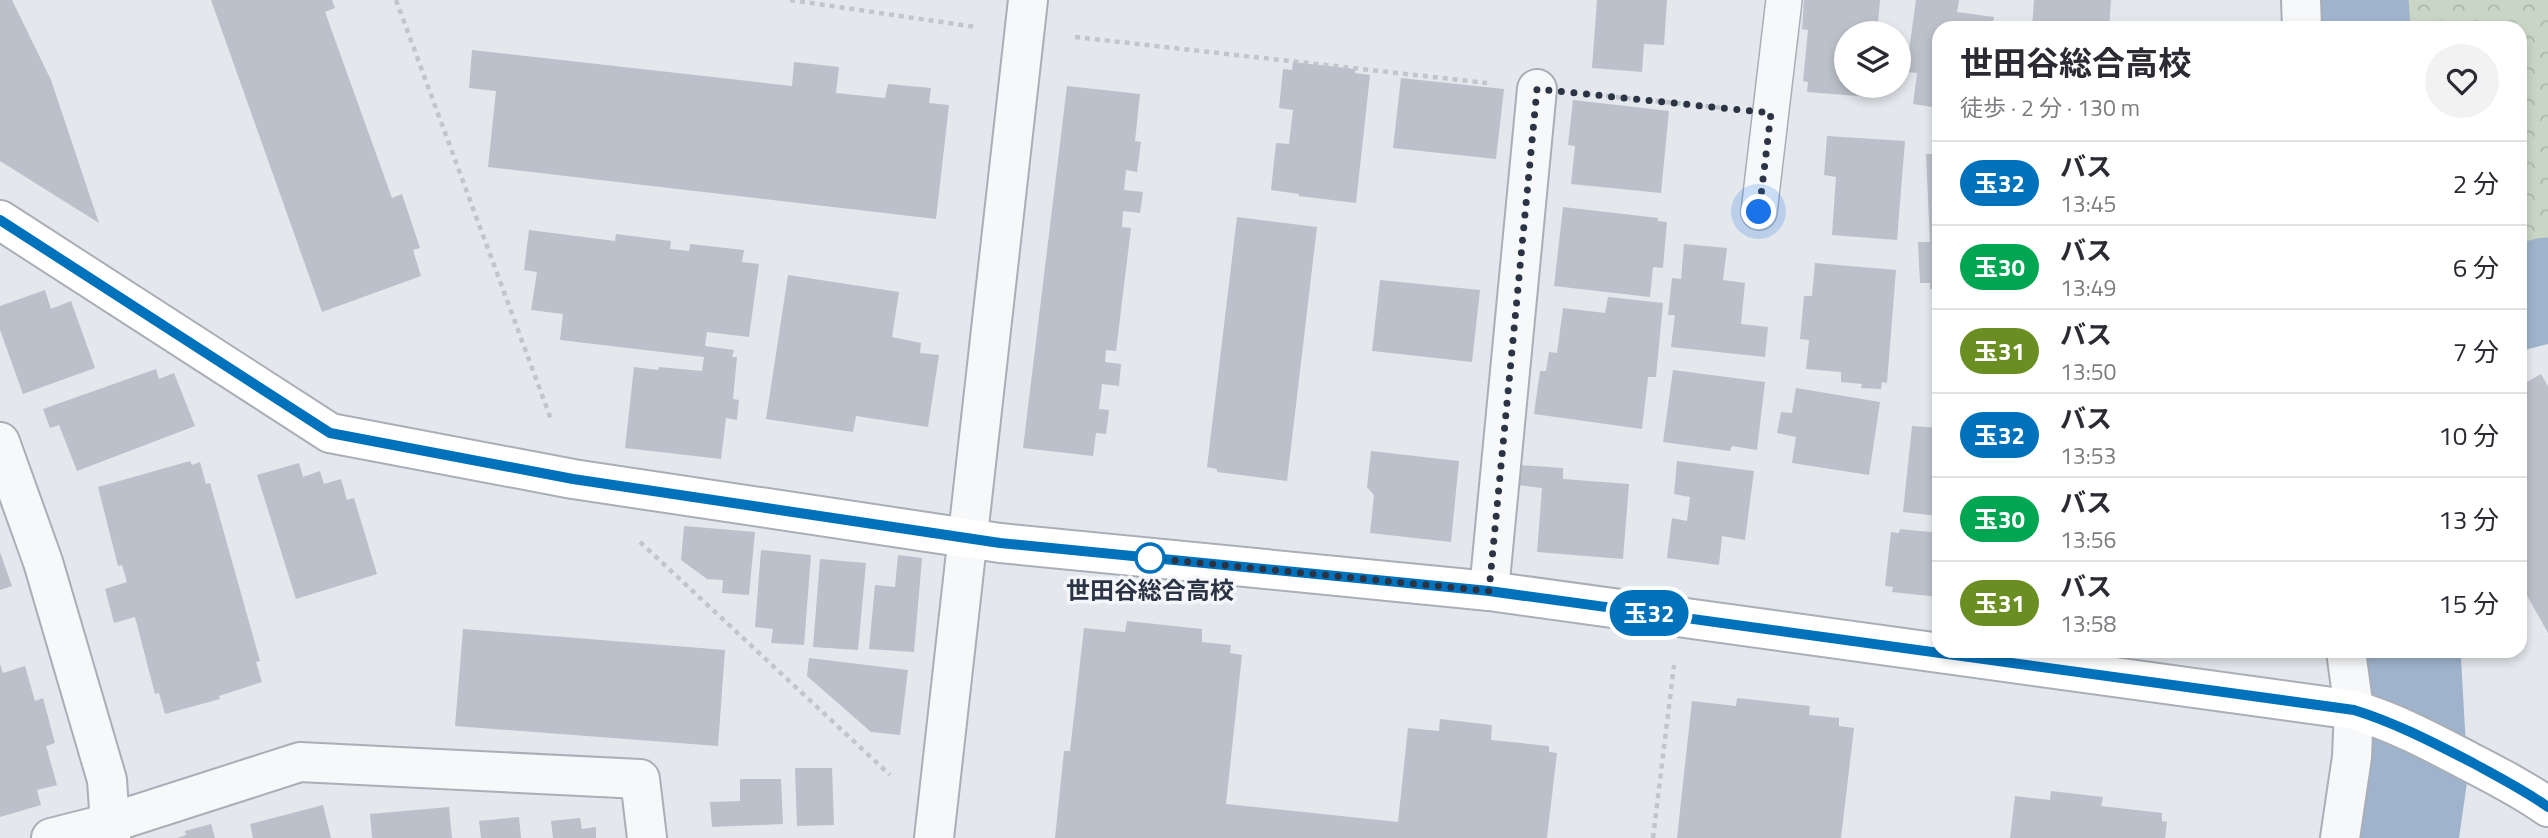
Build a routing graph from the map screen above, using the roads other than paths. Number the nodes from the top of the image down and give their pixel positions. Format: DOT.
graph roads {
  1 [pos="1784,0"];
  2 [pos="2301,0"];
  3 [pos="1026,16"];
  4 [pos="2302,21"];
  5 [pos="1537,89"];
  6 [pos="1759,212"];
  7 [pos="0,220"];
  8 [pos="0,442"];
  9 [pos="968,538"];
  10 [pos="1489,591"];
  11 [pos="1932,647"];
  12 [pos="2021,658"];
  13 [pos="2349,658"];
  14 [pos="2371,715"];
  15 [pos="2548,807"];
  16 [pos="111,830"];
  17 [pos="51,838"];
  18 [pos="647,838"];
  19 [pos="934,838"];
  20 [pos="2340,838"];
  1 -- 6 [label="lane"];
  2 -- 4 [label="street"];
  3 -- 9 [label="street"];
  5 -- 10 [label="street"];
  7 -- 9 [label="street"];
  8 -- 16 [label="street"];
  9 -- 10 [label="street"];
  9 -- 19 [label="street"];
  10 -- 11 [label="street"];
  12 -- 14 [label="street"];
  13 -- 14 [label="street"];
  14 -- 15 [label="street"];
  14 -- 20 [label="street"];
  16 -- 17 [label="street"];
  16 -- 18 [label="street"];
}
